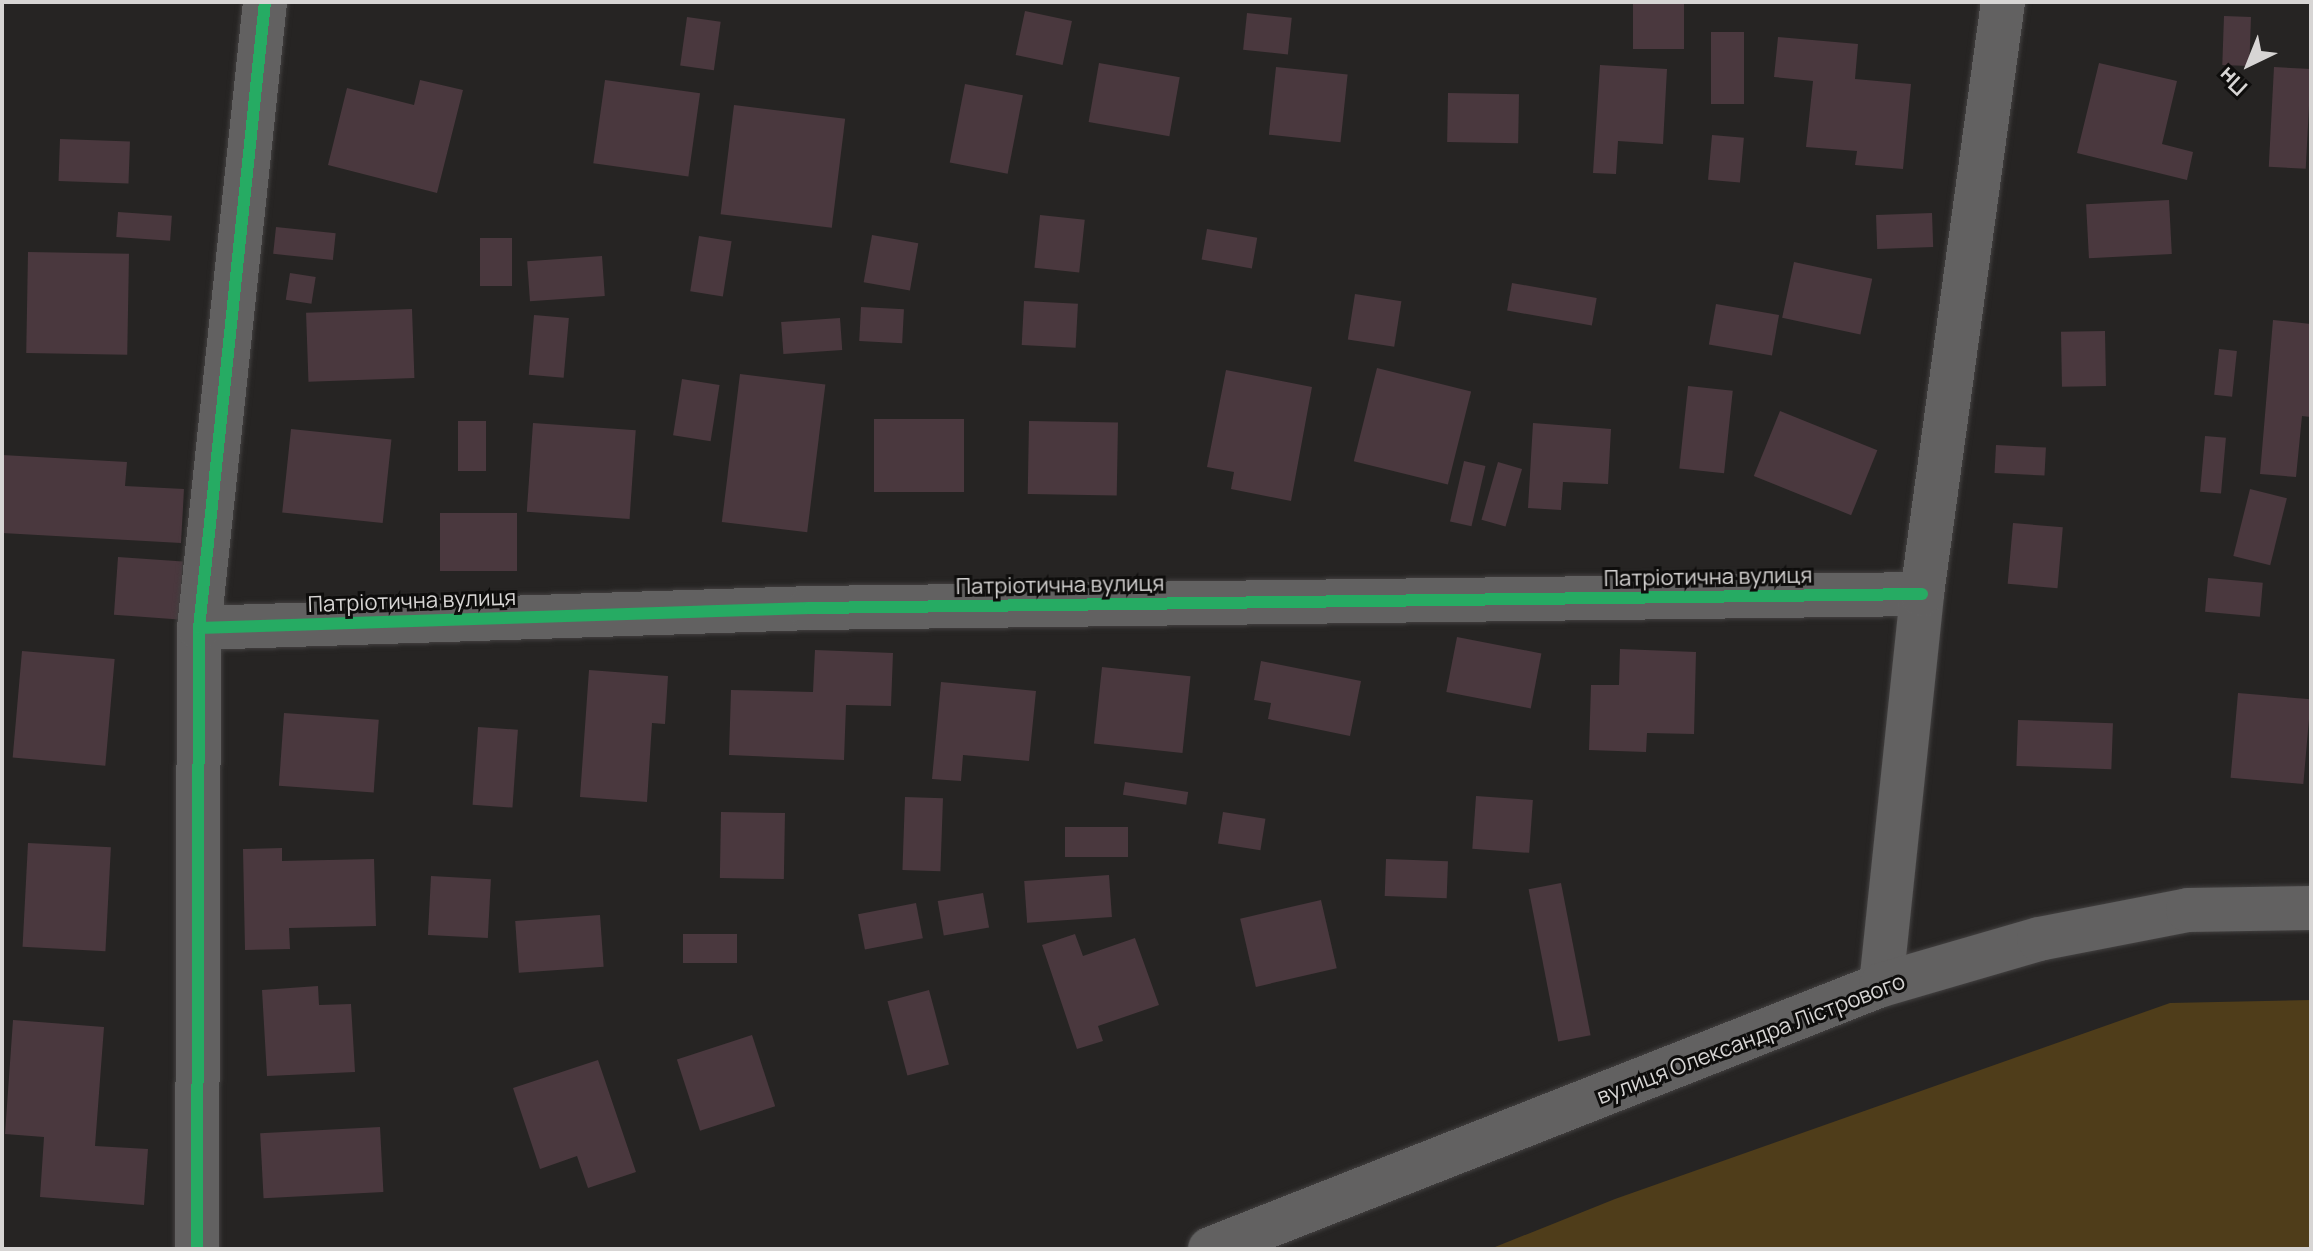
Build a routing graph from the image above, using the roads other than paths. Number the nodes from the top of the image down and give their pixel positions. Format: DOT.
graph roads {
  1 [pos="265,2"];
  2 [pos="2003,2"];
  3 [pos="1922,594"];
  4 [pos="199,628"];
  5 [pos="2311,908"];
  6 [pos="1881,985"];
  7 [pos="197,1249"];
  8 [pos="1210,1249"];
  1 -- 4 [label="street"];
  2 -- 3 [label="street"];
  3 -- 4 [label="street, Патріотична вулиця"];
  3 -- 6 [label="street"];
  4 -- 7 [label="street"];
  5 -- 6 [label="street, вулиця Олександра Лістрового"];
  6 -- 8 [label="street, вулиця Олександра Лістрового"];
}
